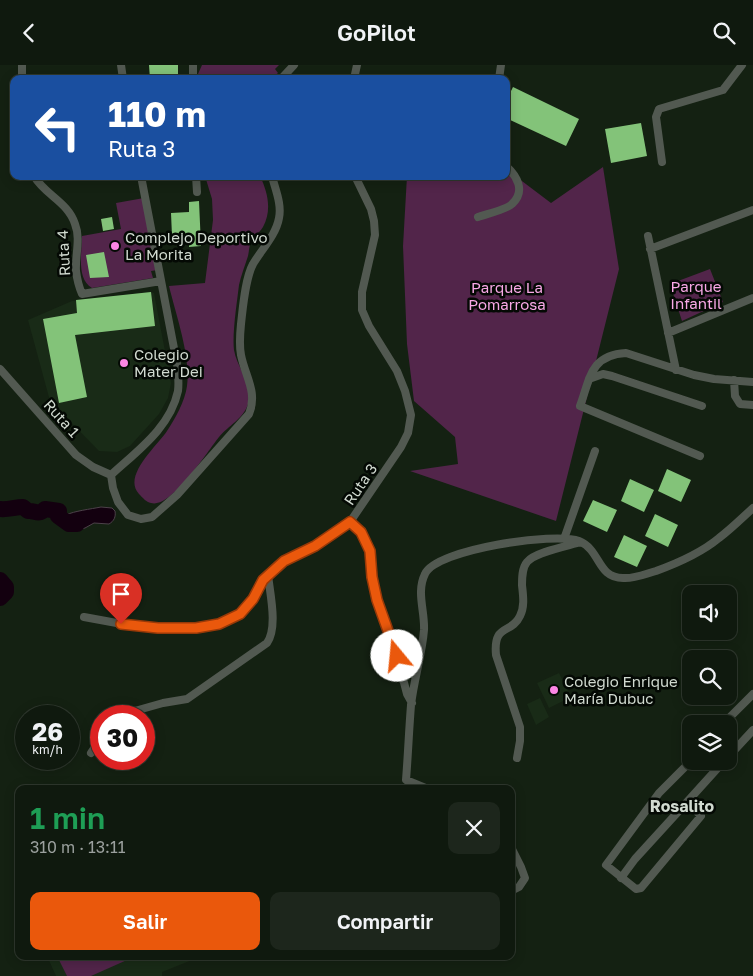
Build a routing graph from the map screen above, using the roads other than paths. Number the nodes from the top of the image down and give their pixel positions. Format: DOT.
graph roads {
  1 [pos="294,65"];
  2 [pos="742,65"];
  3 [pos="285,75"];
  4 [pos="662,161"];
  5 [pos="510,170"];
  6 [pos="37,180"];
  7 [pos="142,180"];
  8 [pos="196,180"];
  9 [pos="273,180"];
  10 [pos="357,180"];
  11 [pos="197,192"];
  12 [pos="753,210"];
  13 [pos="478,217"];
  14 [pos="648,236"];
  15 [pos="650,249"];
  16 [pos="161,281"];
  17 [pos="753,298"];
  18 [pos="668,333"];
  19 [pos="0,369"];
  20 [pos="676,370"];
  21 [pos="589,379"];
  22 [pos="734,380"];
  23 [pos="753,382"];
  24 [pos="702,405"];
  25 [pos="753,405"];
  26 [pos="595,451"];
  27 [pos="700,456"];
  28 [pos="111,475"];
  29 [pos="753,508"];
  30 [pos="350,522"];
  31 [pos="564,539"];
  32 [pos="581,542"];
  33 [pos="268,575"];
  34 [pos="84,617"];
  35 [pos="753,694"];
  36 [pos="412,703"];
  37 [pos="155,705"];
  38 [pos="732,715"];
  39 [pos="753,730"];
  40 [pos="737,747"];
  41 [pos="517,758"];
  42 [pos="682,770"];
  43 [pos="716,770"];
  44 [pos="418,785"];
  45 [pos="687,802"];
  46 [pos="515,855"];
  47 [pos="621,878"];
  48 [pos="515,889"];
  1 -- 3 [label="street"];
  2 -- 4 [label="street"];
  5 -- 13 [label="street"];
  6 -- 16 [label="street, Ruta 4"];
  7 -- 16 [label="street"];
  8 -- 11 [label="street"];
  9 -- 28 [label="street"];
  10 -- 30 [label="street, Ruta 3"];
  12 -- 15 [label="street"];
  14 -- 15 [label="street"];
  15 -- 18 [label="street"];
  16 -- 28 [label="street"];
  17 -- 18 [label="street"];
  18 -- 20 [label="street"];
  19 -- 28 [label="street, Ruta 1"];
  20 -- 21 [label="street"];
  20 -- 22 [label="street"];
  21 -- 24 [label="street"];
  21 -- 27 [label="street"];
  22 -- 23 [label="street"];
  22 -- 25 [label="street"];
  26 -- 31 [label="street"];
  29 -- 32 [label="street"];
  30 -- 33 [label="street, Ruta 3"];
  30 -- 36 [label="street"];
  31 -- 32 [label="street"];
  31 -- 36 [label="street"];
  32 -- 41 [label="street"];
  33 -- 34 [label="street, Ruta 3"];
  33 -- 37 [label="street"];
  35 -- 38 [label="street"];
  36 -- 44 [label="street"];
  39 -- 40 [label="street"];
  42 -- 47 [label="street"];
  43 -- 45 [label="street"];
  45 -- 47 [label="street"];
  45 -- 47 [label="street"];
  46 -- 48 [label="street"];
}
